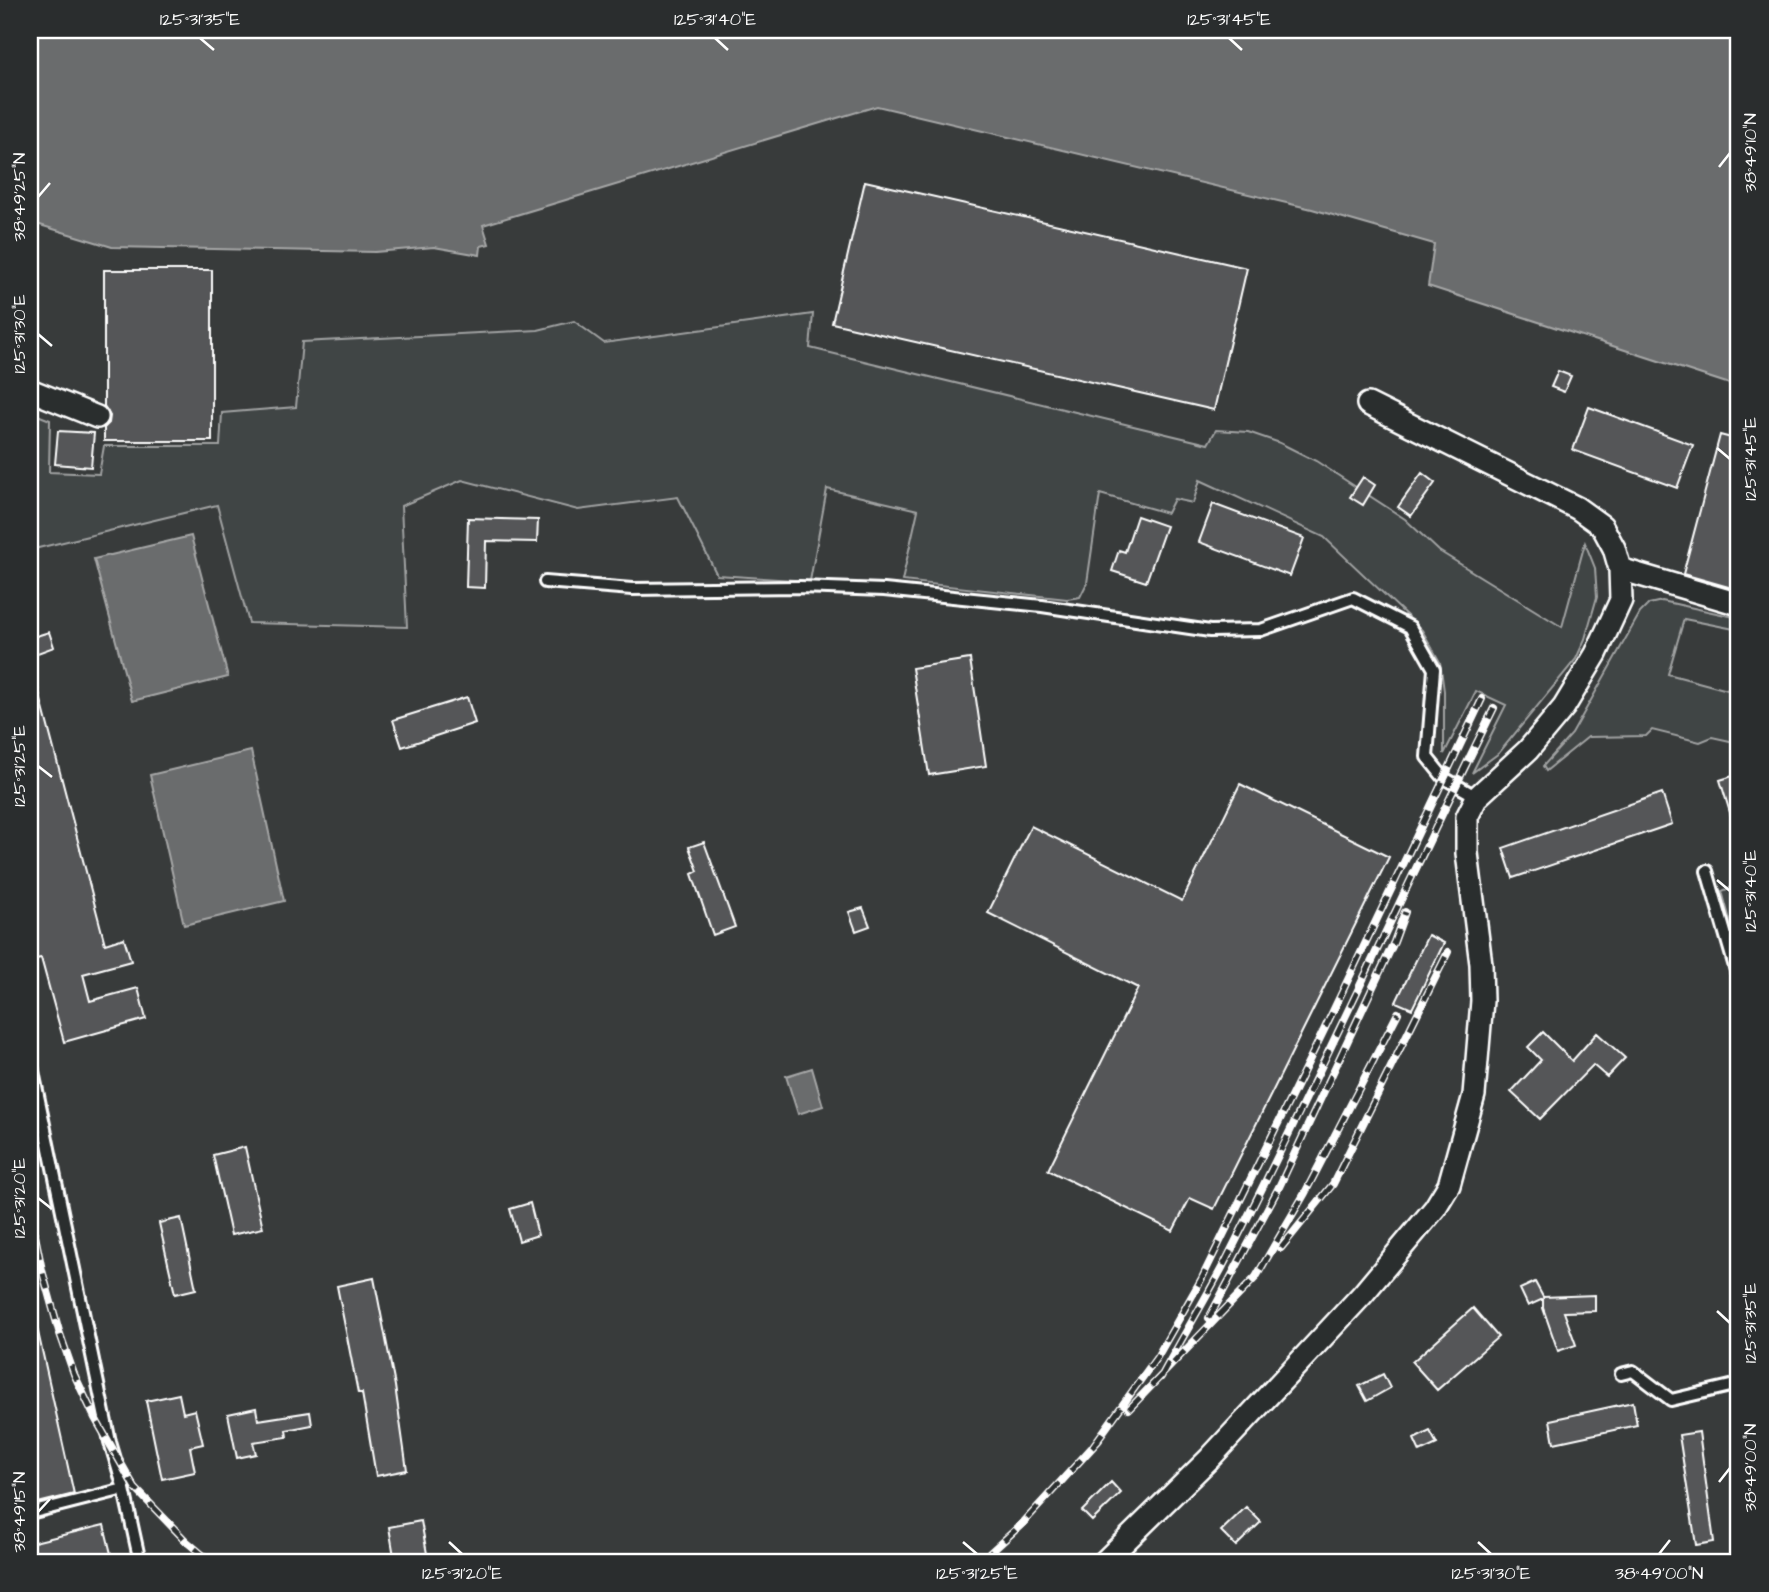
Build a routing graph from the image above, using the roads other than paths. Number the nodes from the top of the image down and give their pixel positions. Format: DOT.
graph roads {
  1 [pos="30,390"];
  2 [pos="1368,404"];
  3 [pos="97,417"];
  4 [pos="1620,569"];
  5 [pos="545,582"];
  6 [pos="1739,604"];
  7 [pos="1477,797"];
  8 [pos="1707,871"];
  9 [pos="1739,981"];
  10 [pos="30,1056"];
  11 [pos="1621,1374"];
  12 [pos="1739,1384"];
  13 [pos="124,1489"];
  14 [pos="30,1513"];
  15 [pos="140,1562"];
  16 [pos="1104,1562"];
  1 -- 3 [label="street"];
  2 -- 4 [label="street"];
  4 -- 6 [label="street"];
  4 -- 7 [label="street"];
  5 -- 7 [label="lane"];
  7 -- 16 [label="street"];
  8 -- 9 [label="lane"];
  10 -- 13 [label="lane"];
  11 -- 12 [label="lane"];
  13 -- 14 [label="lane"];
  13 -- 15 [label="lane"];
}
